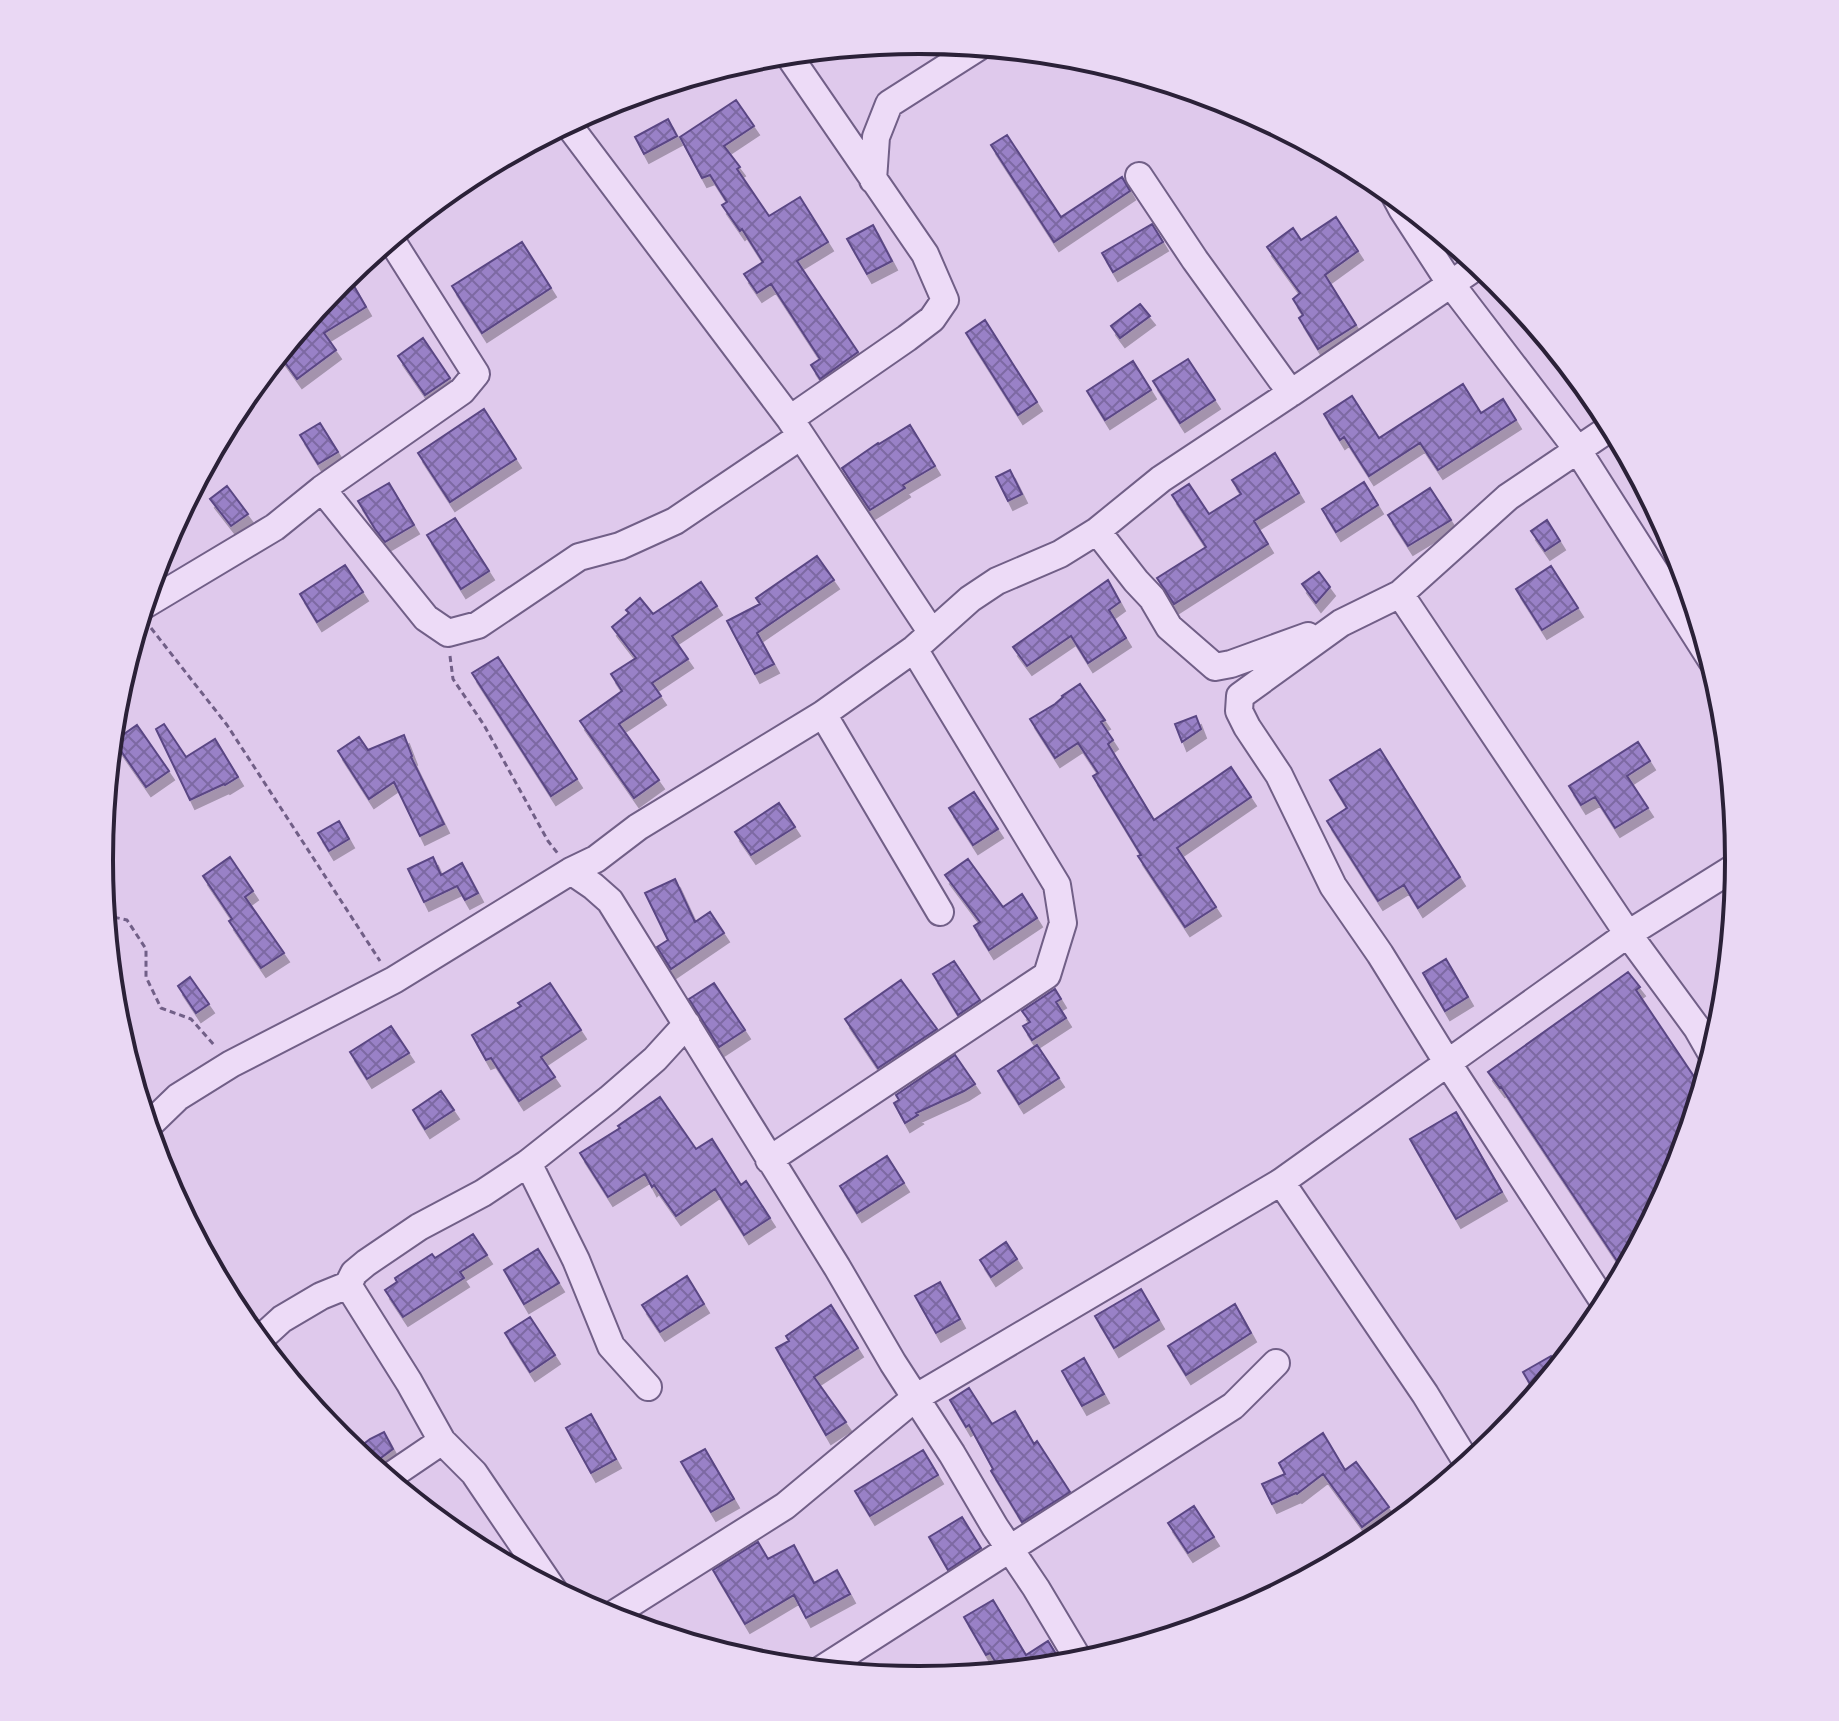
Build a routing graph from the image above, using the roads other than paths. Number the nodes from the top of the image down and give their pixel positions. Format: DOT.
graph roads {
  1 [pos="965,56"];
  2 [pos="794,64"];
  3 [pos="574,132"];
  4 [pos="1139,176"];
  5 [pos="873,180"];
  6 [pos="1410,221"];
  7 [pos="396,248"];
  8 [pos="1469,271"];
  9 [pos="1450,283"];
  10 [pos="1291,393"];
  11 [pos="795,427"];
  12 [pos="1603,433"];
  13 [pos="1577,449"];
  14 [pos="322,489"];
  15 [pos="1097,531"];
  16 [pos="1400,594"];
  17 [pos="152,612"];
  18 [pos="1341,623"];
  19 [pos="1690,623"];
  20 [pos="923,641"];
  21 [pos="823,714"];
  22 [pos="571,871"];
  23 [pos="1726,873"];
  24 [pos="940,912"];
  25 [pos="1628,934"];
  26 [pos="687,1024"];
  27 [pos="1705,1042"];
  28 [pos="1447,1062"];
  29 [pos="156,1119"];
  30 [pos="769,1160"];
  31 [pos="528,1163"];
  32 [pos="1281,1182"];
  33 [pos="348,1285"];
  34 [pos="1599,1295"];
  35 [pos="267,1333"];
  36 [pos="1276,1363"];
  37 [pos="648,1387"];
  38 [pos="915,1398"];
  39 [pos="442,1441"];
  40 [pos="1463,1456"];
  41 [pos="395,1473"];
  42 [pos="1009,1548"];
  43 [pos="542,1573"];
  44 [pos="621,1610"];
  45 [pos="1074,1652"];
  46 [pos="833,1662"];
  1 -- 5 [label="street"];
  2 -- 5 [label="street"];
  3 -- 11 [label="street"];
  4 -- 10 [label="street"];
  5 -- 11 [label="street"];
  6 -- 9 [label="street"];
  7 -- 14 [label="street"];
  8 -- 9 [label="street"];
  9 -- 10 [label="street"];
  9 -- 13 [label="street"];
  10 -- 15 [label="street"];
  11 -- 14 [label="street"];
  11 -- 20 [label="street"];
  12 -- 13 [label="street"];
  13 -- 16 [label="street"];
  13 -- 19 [label="street"];
  14 -- 17 [label="street"];
  15 -- 18 [label="street"];
  15 -- 20 [label="street"];
  16 -- 18 [label="street"];
  16 -- 25 [label="street"];
  18 -- 28 [label="street"];
  20 -- 21 [label="street"];
  20 -- 30 [label="street"];
  21 -- 22 [label="street"];
  21 -- 24 [label="street"];
  22 -- 26 [label="street"];
  22 -- 29 [label="street"];
  23 -- 25 [label="street"];
  25 -- 27 [label="street"];
  25 -- 28 [label="street"];
  26 -- 30 [label="street"];
  26 -- 31 [label="street"];
  28 -- 32 [label="street"];
  28 -- 34 [label="street"];
  30 -- 38 [label="street"];
  31 -- 33 [label="street"];
  31 -- 37 [label="street"];
  32 -- 38 [label="street"];
  32 -- 40 [label="street"];
  33 -- 35 [label="street"];
  33 -- 39 [label="street"];
  36 -- 42 [label="street"];
  38 -- 42 [label="street"];
  38 -- 44 [label="street"];
  39 -- 41 [label="street"];
  39 -- 43 [label="street"];
  42 -- 45 [label="street"];
  42 -- 46 [label="street"];
}
